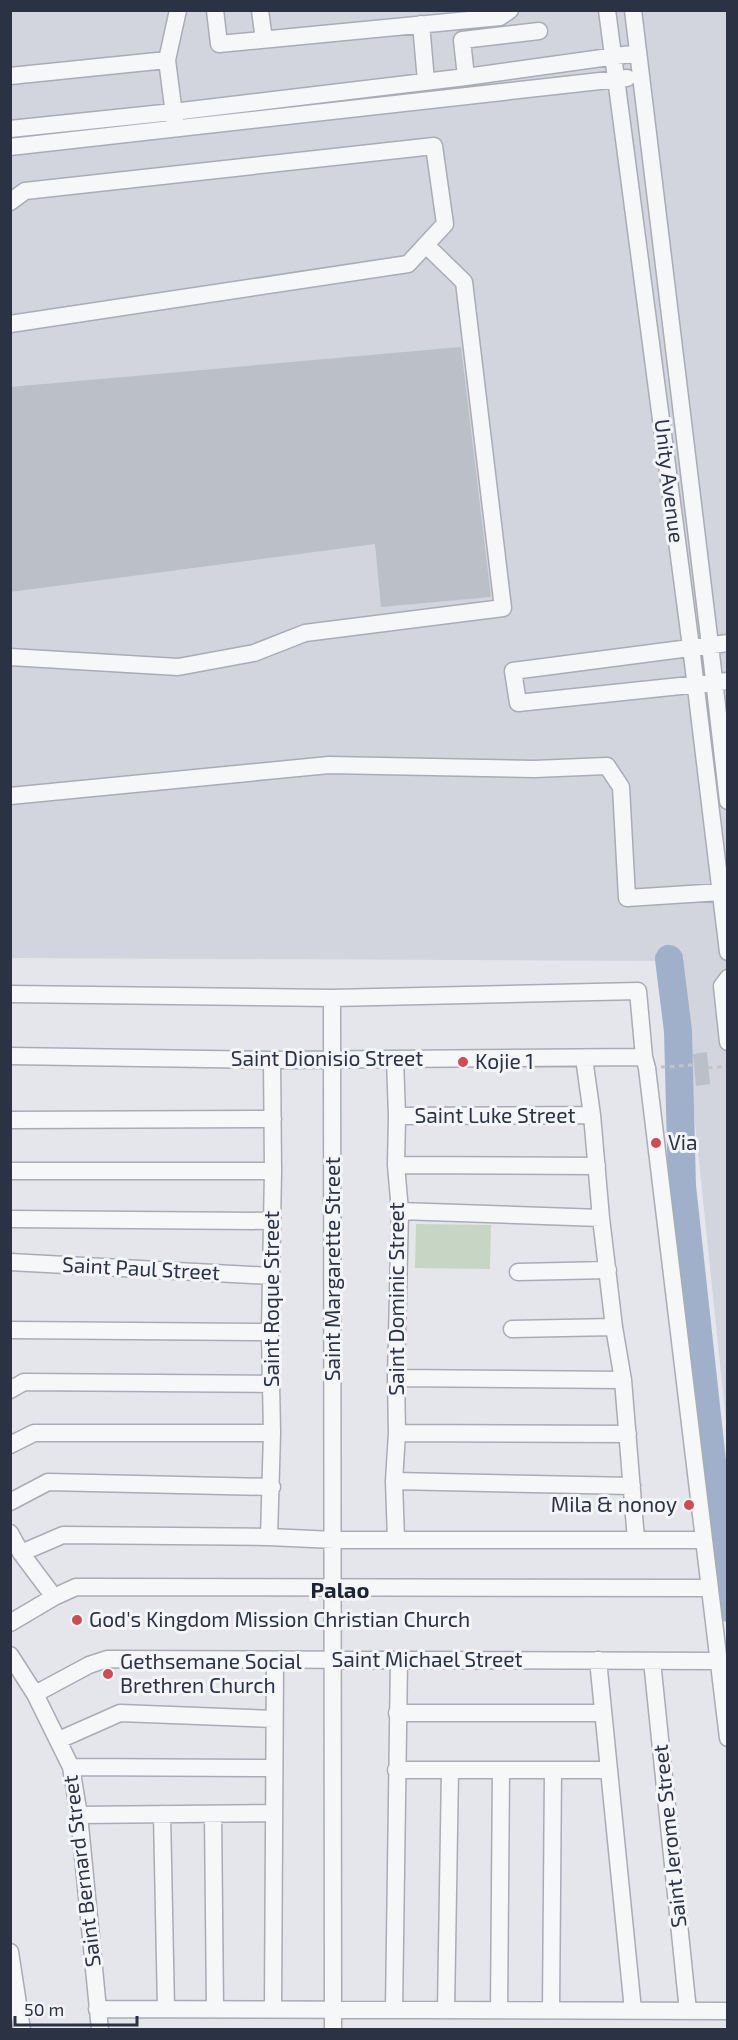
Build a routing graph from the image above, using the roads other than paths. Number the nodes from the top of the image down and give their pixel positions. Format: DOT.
graph roads {
  1 [pos="178,10"];
  2 [pos="215,10"];
  3 [pos="260,10"];
  4 [pos="510,10"];
  5 [pos="607,10"];
  6 [pos="633,10"];
  7 [pos="420,24"];
  8 [pos="539,31"];
  9 [pos="264,40"];
  10 [pos="638,53"];
  11 [pos="614,56"];
  12 [pos="166,60"];
  13 [pos="10,76"];
  14 [pos="466,77"];
  15 [pos="641,77"];
  16 [pos="617,79"];
  17 [pos="426,81"];
  18 [pos="173,112"];
  19 [pos="10,129"];
  20 [pos="177,129"];
  21 [pos="10,147"];
  22 [pos="10,202"];
  23 [pos="426,245"];
  24 [pos="10,324"];
  25 [pos="728,643"];
  26 [pos="710,645"];
  27 [pos="691,647"];
  28 [pos="10,657"];
  29 [pos="721,682"];
  30 [pos="694,684"];
  31 [pos="10,796"];
  32 [pos="728,801"];
  33 [pos="721,892"];
  34 [pos="728,952"];
  35 [pos="728,978"];
  36 [pos="10,994"];
  37 [pos="332,998"];
  38 [pos="728,1042"];
  39 [pos="10,1056"];
  40 [pos="584,1058"];
  41 [pos="644,1058"];
  42 [pos="395,1059"];
  43 [pos="272,1060"];
  44 [pos="332,1060"];
  45 [pos="397,1116"];
  46 [pos="592,1116"];
  47 [pos="10,1119"];
  48 [pos="273,1119"];
  49 [pos="396,1165"];
  50 [pos="597,1166"];
  51 [pos="10,1171"];
  52 [pos="273,1171"];
  53 [pos="400,1211"];
  54 [pos="601,1218"];
  55 [pos="10,1219"];
  56 [pos="272,1221"];
  57 [pos="10,1262"];
  58 [pos="608,1270"];
  59 [pos="518,1272"];
  60 [pos="271,1276"];
  61 [pos="614,1327"];
  62 [pos="512,1329"];
  63 [pos="10,1330"];
  64 [pos="270,1332"];
  65 [pos="396,1378"];
  66 [pos="623,1380"];
  67 [pos="272,1384"];
  68 [pos="10,1390"];
  69 [pos="273,1433"];
  70 [pos="398,1433"];
  71 [pos="628,1434"];
  72 [pos="10,1445"];
  73 [pos="394,1481"];
  74 [pos="632,1486"];
  75 [pos="272,1487"];
  76 [pos="10,1502"];
  77 [pos="10,1533"];
  78 [pos="269,1537"];
  79 [pos="334,1540"];
  80 [pos="396,1540"];
  81 [pos="636,1540"];
  82 [pos="703,1540"];
  83 [pos="21,1553"];
  84 [pos="333,1587"];
  85 [pos="709,1588"];
  86 [pos="54,1597"];
  87 [pos="10,1623"];
  88 [pos="10,1655"];
  89 [pos="399,1659"];
  90 [pos="275,1660"];
  91 [pos="333,1660"];
  92 [pos="598,1660"];
  93 [pos="652,1661"];
  94 [pos="719,1661"];
  95 [pos="35,1694"];
  96 [pos="397,1713"];
  97 [pos="602,1713"];
  98 [pos="274,1719"];
  99 [pos="728,1738"];
  100 [pos="59,1740"];
  101 [pos="71,1767"];
  102 [pos="274,1768"];
  103 [pos="396,1770"];
  104 [pos="450,1770"];
  105 [pos="501,1770"];
  106 [pos="553,1770"];
  107 [pos="608,1770"];
  108 [pos="273,1813"];
  109 [pos="162,1814"];
  110 [pos="213,1814"];
  111 [pos="79,1815"];
  112 [pos="11,1960"];
  113 [pos="97,2009"];
  114 [pos="166,2009"];
  115 [pos="215,2009"];
  116 [pos="273,2009"];
  117 [pos="333,2010"];
  118 [pos="394,2010"];
  119 [pos="446,2010"];
  120 [pos="499,2010"];
  121 [pos="551,2010"];
  122 [pos="633,2010"];
  123 [pos="688,2011"];
  124 [pos="728,2011"];
  125 [pos="22,2030"];
  126 [pos="100,2030"];
  127 [pos="333,2030"];
  1 -- 12 [label="street"];
  2 -- 9 [label="street"];
  3 -- 9 [label="street"];
  4 -- 7 [label="street"];
  5 -- 11 [label="street, Unity Avenue"];
  6 -- 10 [label="street, Unity Avenue"];
  7 -- 9 [label="street"];
  7 -- 17 [label="street"];
  8 -- 14 [label="street"];
  10 -- 11 [label="street"];
  10 -- 15 [label="street, Unity Avenue"];
  11 -- 14 [label="street"];
  11 -- 16 [label="street, Unity Avenue"];
  12 -- 13 [label="street"];
  12 -- 18 [label="street"];
  14 -- 17 [label="street"];
  15 -- 16 [label="street"];
  15 -- 26 [label="street, Unity Avenue"];
  16 -- 20 [label="street"];
  16 -- 27 [label="street, Unity Avenue"];
  17 -- 18 [label="street"];
  18 -- 19 [label="street"];
  18 -- 20 [label="street"];
  20 -- 21 [label="street"];
  22 -- 23 [label="street"];
  23 -- 24 [label="street"];
  23 -- 28 [label="street"];
  25 -- 26 [label="street"];
  26 -- 27 [label="street"];
  26 -- 29 [label="street, Unity Avenue"];
  27 -- 30 [label="street, Unity Avenue"];
  27 -- 30 [label="street"];
  29 -- 30 [label="street"];
  29 -- 32 [label="street, Unity Avenue"];
  30 -- 33 [label="street, Unity Avenue"];
  31 -- 33 [label="street"];
  33 -- 34 [label="street, Unity Avenue"];
  35 -- 38 [label="street"];
  36 -- 37 [label="street"];
  37 -- 41 [label="street"];
  37 -- 44 [label="street, Saint Margarette Street"];
  39 -- 43 [label="street, Saint Dionisio Street"];
  40 -- 41 [label="street, Saint Dionisio Street"];
  40 -- 42 [label="street, Saint Dionisio Street"];
  40 -- 46 [label="street"];
  41 -- 82 [label="street"];
  42 -- 44 [label="street, Saint Dionisio Street"];
  42 -- 45 [label="street, Saint Dominic Street"];
  43 -- 44 [label="street, Saint Dionisio Street"];
  43 -- 48 [label="street, Saint Roque Street"];
  44 -- 79 [label="street, Saint Margarette Street"];
  45 -- 46 [label="street, Saint Luke Street"];
  45 -- 49 [label="street, Saint Dominic Street"];
  46 -- 50 [label="street"];
  47 -- 48 [label="street"];
  48 -- 52 [label="street, Saint Roque Street"];
  49 -- 50 [label="street"];
  49 -- 53 [label="street, Saint Dominic Street"];
  50 -- 54 [label="street"];
  51 -- 52 [label="street"];
  52 -- 56 [label="street, Saint Roque Street"];
  53 -- 54 [label="street"];
  53 -- 65 [label="street, Saint Dominic Street"];
  54 -- 58 [label="street"];
  55 -- 56 [label="street"];
  56 -- 60 [label="street, Saint Roque Street"];
  57 -- 60 [label="street, Saint Paul Street"];
  58 -- 59 [label="street"];
  58 -- 61 [label="street"];
  60 -- 64 [label="street, Saint Roque Street"];
  61 -- 62 [label="street"];
  61 -- 66 [label="street"];
  63 -- 64 [label="street"];
  64 -- 67 [label="street, Saint Roque Street"];
  65 -- 66 [label="street"];
  65 -- 70 [label="street, Saint Dominic Street"];
  66 -- 71 [label="street"];
  67 -- 68 [label="street"];
  67 -- 69 [label="street, Saint Roque Street"];
  69 -- 72 [label="street"];
  69 -- 75 [label="street, Saint Roque Street"];
  70 -- 71 [label="street"];
  70 -- 73 [label="street, Saint Dominic Street"];
  71 -- 74 [label="street"];
  73 -- 74 [label="street"];
  73 -- 80 [label="street, Saint Dominic Street"];
  74 -- 81 [label="street"];
  75 -- 76 [label="street"];
  75 -- 78 [label="street, Saint Roque Street"];
  77 -- 83 [label="street"];
  78 -- 79 [label="street"];
  78 -- 83 [label="street"];
  79 -- 80 [label="street"];
  79 -- 84 [label="street, Saint Margarette Street"];
  80 -- 81 [label="street"];
  81 -- 82 [label="street"];
  82 -- 85 [label="street"];
  83 -- 86 [label="street"];
  84 -- 85 [label="street"];
  84 -- 86 [label="street"];
  84 -- 91 [label="street, Saint Margarette Street"];
  85 -- 94 [label="street"];
  86 -- 87 [label="street"];
  88 -- 95 [label="street, Saint Bernard Street"];
  89 -- 91 [label="street, Saint Michael Street"];
  89 -- 92 [label="street, Saint Michael Street"];
  89 -- 96 [label="street"];
  90 -- 91 [label="street, Saint Michael Street"];
  90 -- 95 [label="street, Saint Michael Street"];
  90 -- 98 [label="street"];
  91 -- 117 [label="street, Saint Margarette Street"];
  92 -- 93 [label="street, Saint Michael Street"];
  92 -- 97 [label="street"];
  93 -- 94 [label="street, Saint Michael Street"];
  93 -- 123 [label="street, Saint Jerome Street"];
  94 -- 99 [label="street"];
  95 -- 100 [label="street, Saint Bernard Street"];
  96 -- 97 [label="street"];
  96 -- 103 [label="street"];
  97 -- 107 [label="street"];
  98 -- 100 [label="street"];
  98 -- 102 [label="street"];
  100 -- 101 [label="street, Saint Bernard Street"];
  101 -- 102 [label="street"];
  101 -- 111 [label="street, Saint Bernard Street"];
  102 -- 108 [label="street"];
  103 -- 104 [label="street"];
  103 -- 118 [label="street"];
  104 -- 105 [label="street"];
  104 -- 119 [label="street"];
  105 -- 106 [label="street"];
  105 -- 120 [label="street"];
  106 -- 107 [label="street"];
  106 -- 121 [label="street"];
  107 -- 122 [label="street"];
  108 -- 110 [label="street"];
  108 -- 116 [label="street"];
  109 -- 110 [label="street"];
  109 -- 111 [label="street"];
  109 -- 114 [label="street"];
  110 -- 115 [label="street"];
  111 -- 113 [label="street, Saint Bernard Street"];
  112 -- 125 [label="street"];
  113 -- 114 [label="street"];
  113 -- 126 [label="street, Saint Bernard Street"];
  114 -- 115 [label="street"];
  115 -- 116 [label="street"];
  116 -- 117 [label="street"];
  117 -- 118 [label="street"];
  117 -- 127 [label="street, Saint Margarette Street"];
  118 -- 119 [label="street"];
  119 -- 120 [label="street"];
  120 -- 121 [label="street"];
  121 -- 122 [label="street"];
  122 -- 123 [label="street"];
  123 -- 124 [label="street"];
}
